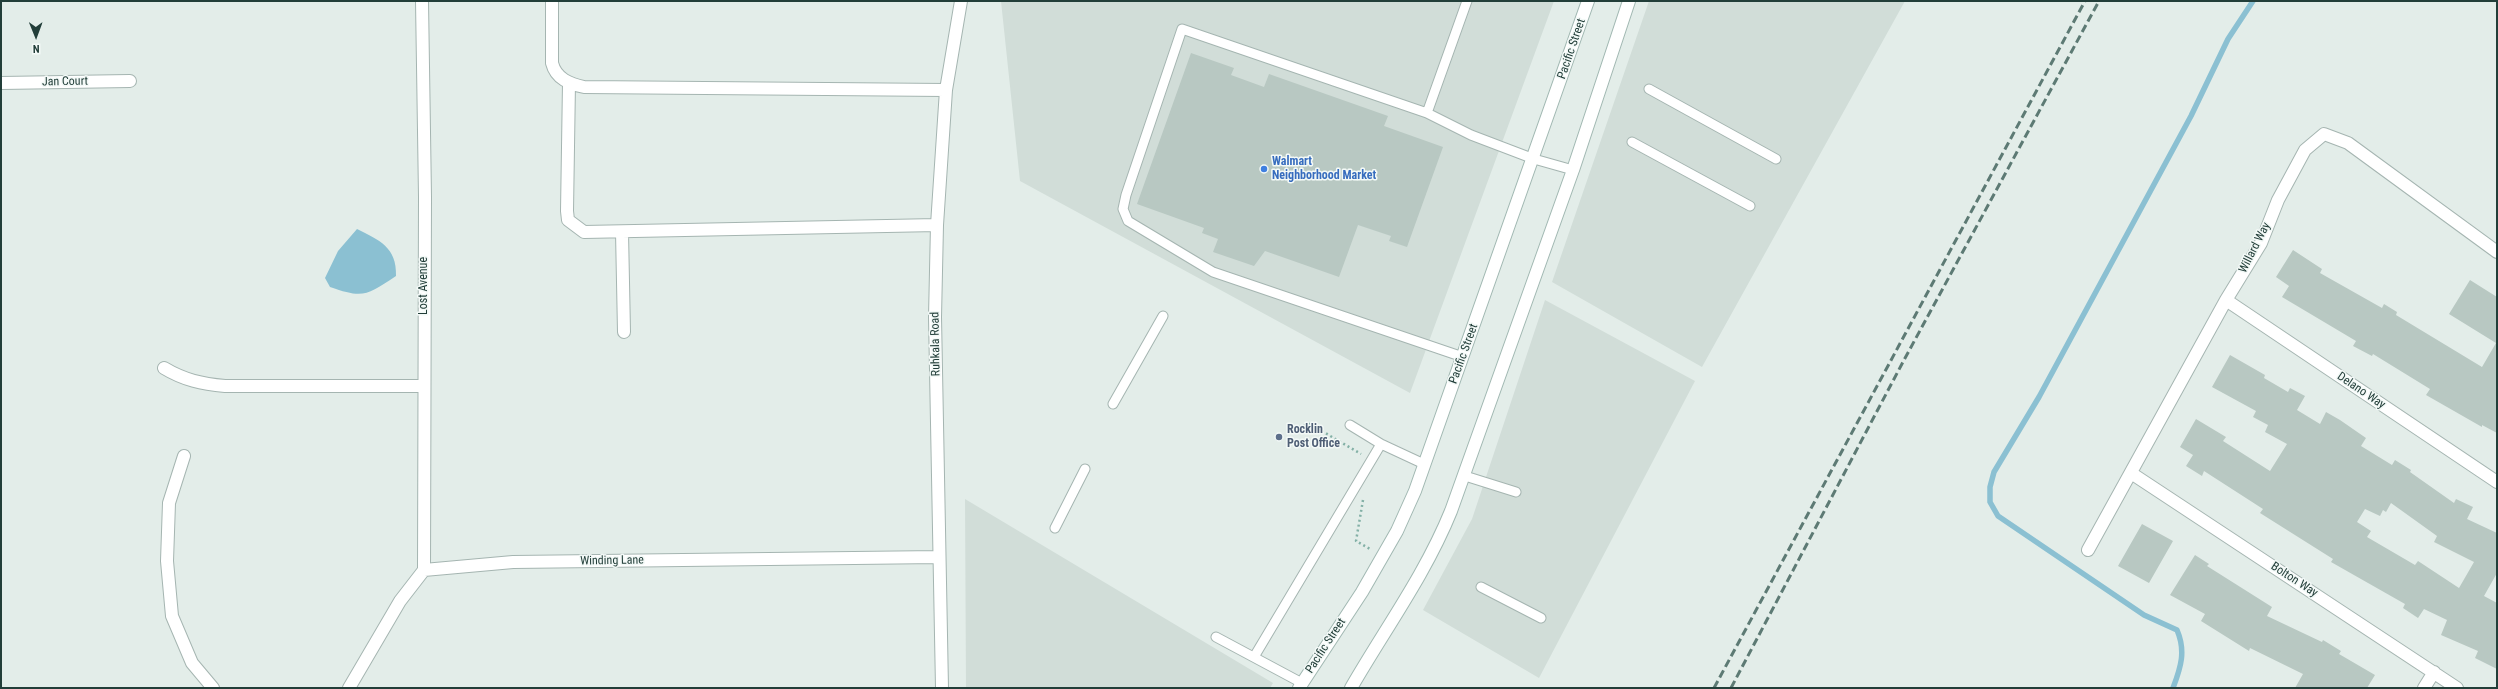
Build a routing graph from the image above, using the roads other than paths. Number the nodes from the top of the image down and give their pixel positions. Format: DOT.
graph roads {
  1 [pos="422,1"];
  2 [pos="552,1"];
  3 [pos="961,1"];
  4 [pos="1466,1"];
  5 [pos="1588,1"];
  6 [pos="1630,1"];
  7 [pos="130,81"];
  8 [pos="1,83"];
  9 [pos="569,84"];
  10 [pos="1649,89"];
  11 [pos="946,90"];
  12 [pos="1427,113"];
  13 [pos="1632,142"];
  14 [pos="1534,159"];
  15 [pos="1776,159"];
  16 [pos="1574,170"];
  17 [pos="1750,206"];
  18 [pos="937,226"];
  19 [pos="622,232"];
  20 [pos="2497,252"];
  21 [pos="2226,300"];
  22 [pos="1163,316"];
  23 [pos="624,332"];
  24 [pos="1463,357"];
  25 [pos="164,368"];
  26 [pos="424,386"];
  27 [pos="1113,404"];
  28 [pos="1350,425"];
  29 [pos="1381,444"];
  30 [pos="184,456"];
  31 [pos="1424,464"];
  32 [pos="1085,469"];
  33 [pos="2131,473"];
  34 [pos="1465,476"];
  35 [pos="2497,482"];
  36 [pos="1516,492"];
  37 [pos="1056,528"];
  38 [pos="2088,550"];
  39 [pos="939,557"];
  40 [pos="424,570"];
  41 [pos="1481,587"];
  42 [pos="1541,618"];
  43 [pos="1216,637"];
  44 [pos="1254,657"];
  45 [pos="2434,672"];
  46 [pos="1304,686"];
  47 [pos="212,688"];
  48 [pos="350,688"];
  49 [pos="942,688"];
  50 [pos="1351,688"];
  51 [pos="2424,688"];
  52 [pos="2457,688"];
  1 -- 26 [label="street, Lost Avenue"];
  2 -- 9 [label="street"];
  3 -- 11 [label="street, Ruhkala Road"];
  4 -- 12 [label="lane"];
  5 -- 14 [label="street, Pacific Street"];
  6 -- 16 [label="street"];
  7 -- 8 [label="street, Jan Court"];
  9 -- 11 [label="street"];
  9 -- 19 [label="street"];
  10 -- 15 [label="lane"];
  11 -- 18 [label="street, Ruhkala Road"];
  12 -- 14 [label="lane"];
  12 -- 24 [label="lane"];
  13 -- 17 [label="lane"];
  14 -- 16 [label="lane"];
  14 -- 24 [label="street, Pacific Street"];
  16 -- 34 [label="street"];
  18 -- 19 [label="street"];
  18 -- 39 [label="street, Ruhkala Road"];
  19 -- 23 [label="street"];
  20 -- 21 [label="street, Willard Way"];
  21 -- 33 [label="street, Willard Way"];
  21 -- 35 [label="street, Delano Way"];
  22 -- 27 [label="lane"];
  24 -- 31 [label="street, Pacific Street"];
  25 -- 26 [label="street"];
  26 -- 40 [label="street, Lost Avenue"];
  28 -- 29 [label="lane"];
  29 -- 31 [label="lane"];
  29 -- 44 [label="lane"];
  30 -- 47 [label="street"];
  31 -- 46 [label="street, Pacific Street"];
  32 -- 37 [label="lane"];
  33 -- 38 [label="street, Willard Way"];
  33 -- 45 [label="street, Bolton Way"];
  34 -- 36 [label="lane"];
  34 -- 50 [label="street"];
  39 -- 40 [label="street, Winding Lane"];
  39 -- 49 [label="street, Ruhkala Road"];
  40 -- 48 [label="street"];
  41 -- 42 [label="lane"];
  43 -- 44 [label="lane"];
  44 -- 46 [label="lane"];
  45 -- 51 [label="street"];
  45 -- 52 [label="street, Bolton Way"];
}
